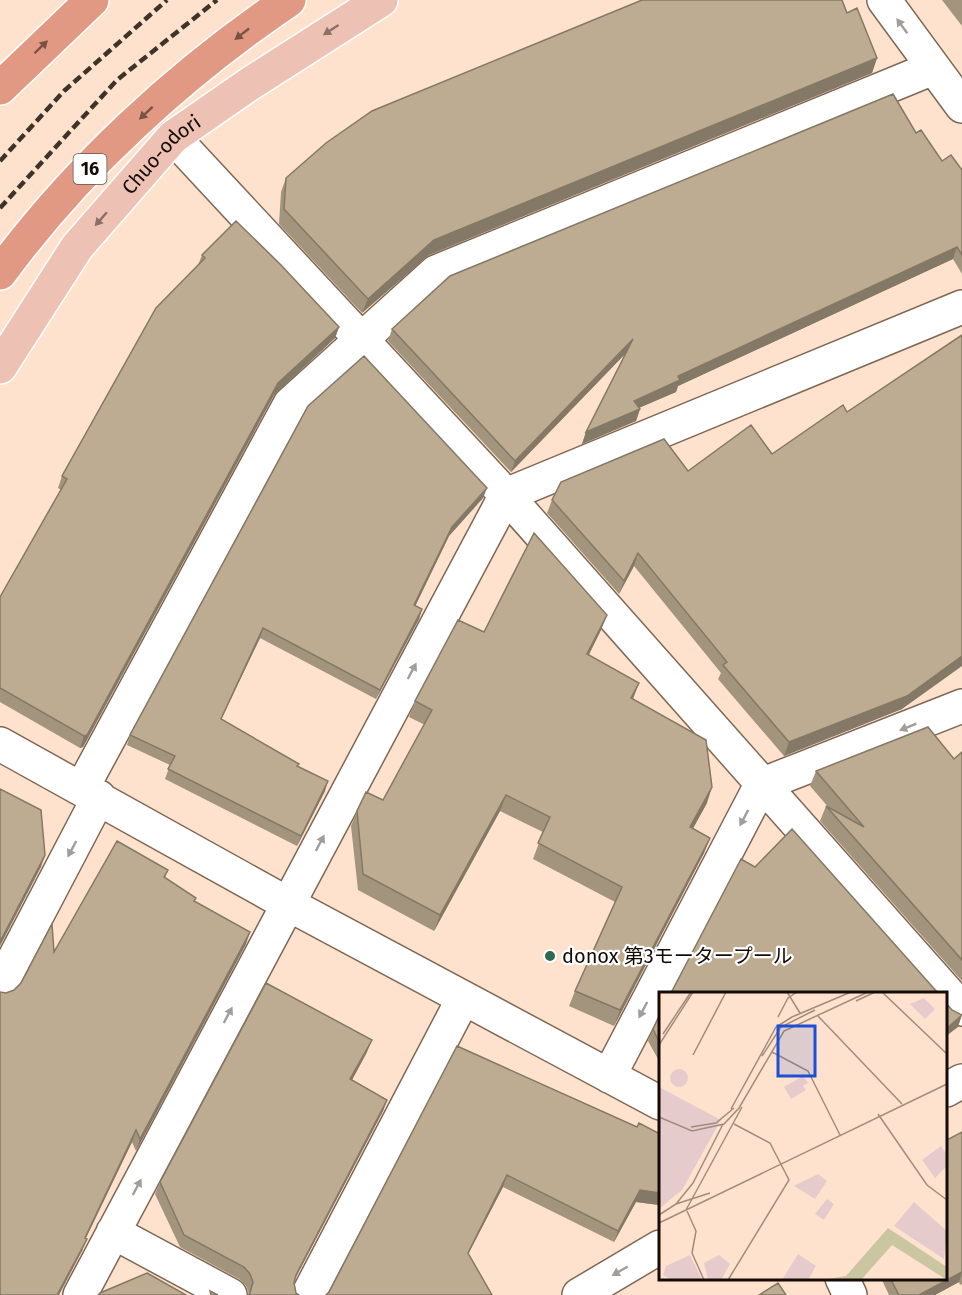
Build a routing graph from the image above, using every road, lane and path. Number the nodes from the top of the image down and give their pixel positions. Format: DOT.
graph roads {
  1 [pos="92,0"];
  2 [pos="289,0"];
  3 [pos="381,0"];
  4 [pos="884,0"];
  5 [pos="933,68"];
  6 [pos="0,88"];
  7 [pos="962,106"];
  8 [pos="173,137"];
  9 [pos="0,273"];
  10 [pos="962,307"];
  11 [pos="361,338"];
  12 [pos="0,367"];
  13 [pos="506,495"];
  14 [pos="962,706"];
  15 [pos="0,744"];
  16 [pos="761,785"];
  17 [pos="91,792"];
  18 [pos="288,904"];
  19 [pos="0,986"];
  20 [pos="463,999"];
  21 [pos="962,1008"];
  22 [pos="609,1076"];
  23 [pos="962,1081"];
  24 [pos="947,1089"];
  25 [pos="659,1102"];
  26 [pos="113,1232"];
  27 [pos="659,1248"];
  28 [pos="843,1280"];
  29 [pos="80,1295"];
  30 [pos="230,1295"];
  31 [pos="308,1295"];
  32 [pos="579,1295"];
  33 [pos="850,1295"];
  6 -- 1 [label="highway, one-way"];
  2 -- 9 [label="highway, 16, one-way"];
  3 -- 8 [label="main road, Chuo-odori, one-way"];
  5 -- 4 [label="street, one-way"];
  5 -- 7 [label="street"];
  5 -- 11 [label="street"];
  8 -- 11 [label="street"];
  8 -- 12 [label="main road, Chuo-odori, one-way"];
  10 -- 13 [label="street"];
  11 -- 13 [label="street"];
  11 -- 17 [label="street"];
  13 -- 16 [label="street"];
  18 -- 13 [label="street, one-way"];
  14 -- 16 [label="street, one-way"];
  15 -- 17 [label="street"];
  16 -- 21 [label="street"];
  16 -- 22 [label="street, one-way"];
  17 -- 18 [label="street"];
  17 -- 19 [label="street, one-way"];
  18 -- 20 [label="street"];
  26 -- 18 [label="street, one-way"];
  20 -- 22 [label="street"];
  20 -- 31 [label="street"];
  22 -- 25 [label="street"];
  23 -- 24 [label="street"];
  26 -- 29 [label="street"];
  26 -- 30 [label="street"];
  27 -- 32 [label="street, one-way"];
  28 -- 33 [label="street"];
}
